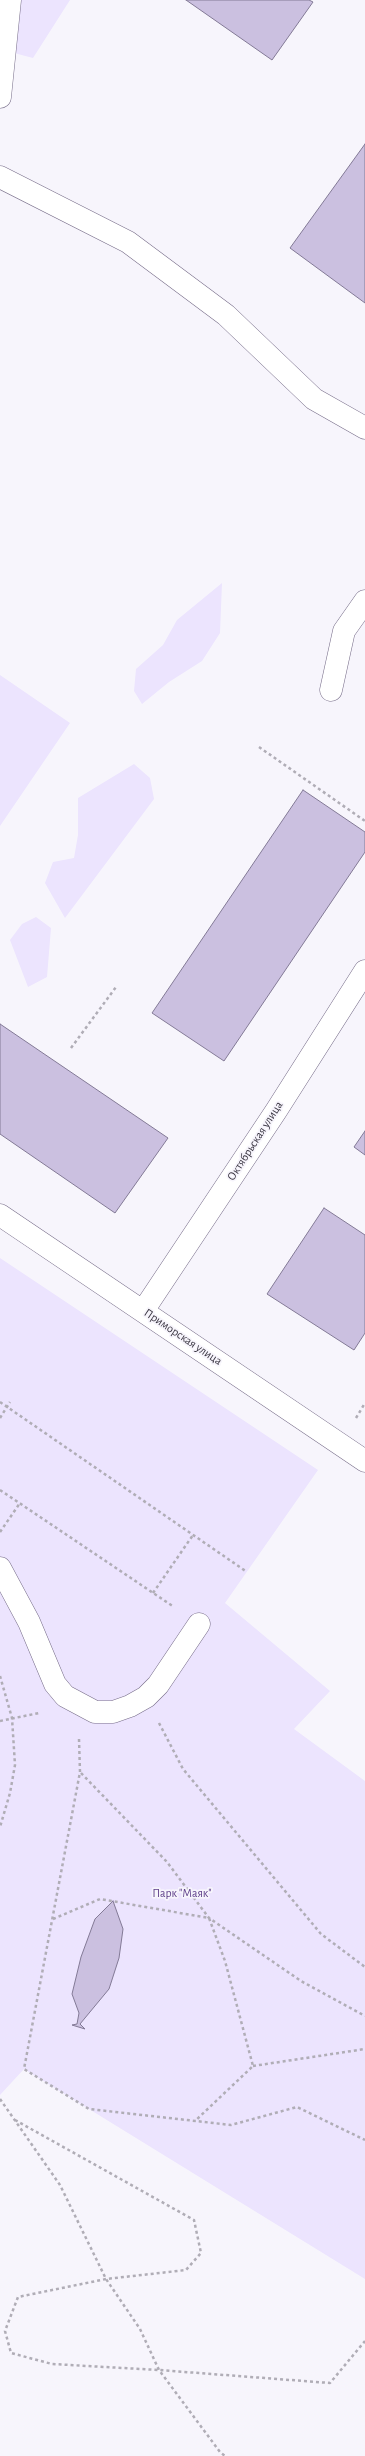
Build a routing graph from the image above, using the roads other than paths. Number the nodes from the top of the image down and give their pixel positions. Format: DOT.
graph roads {
  1 [pos="10,0"];
  2 [pos="0,97"];
  3 [pos="0,177"];
  4 [pos="365,428"];
  5 [pos="365,601"];
  6 [pos="332,690"];
  7 [pos="365,971"];
  8 [pos="0,1215"];
  9 [pos="143,1311"];
  10 [pos="365,1461"];
  11 [pos="0,1568"];
  12 [pos="199,1624"];
  1 -- 2 [label="street"];
  3 -- 4 [label="street"];
  5 -- 6 [label="street"];
  7 -- 9 [label="street, Октябрьская улица"];
  8 -- 9 [label="street, Приморская улица"];
  9 -- 10 [label="street, Приморская улица"];
  11 -- 12 [label="street"];
}
